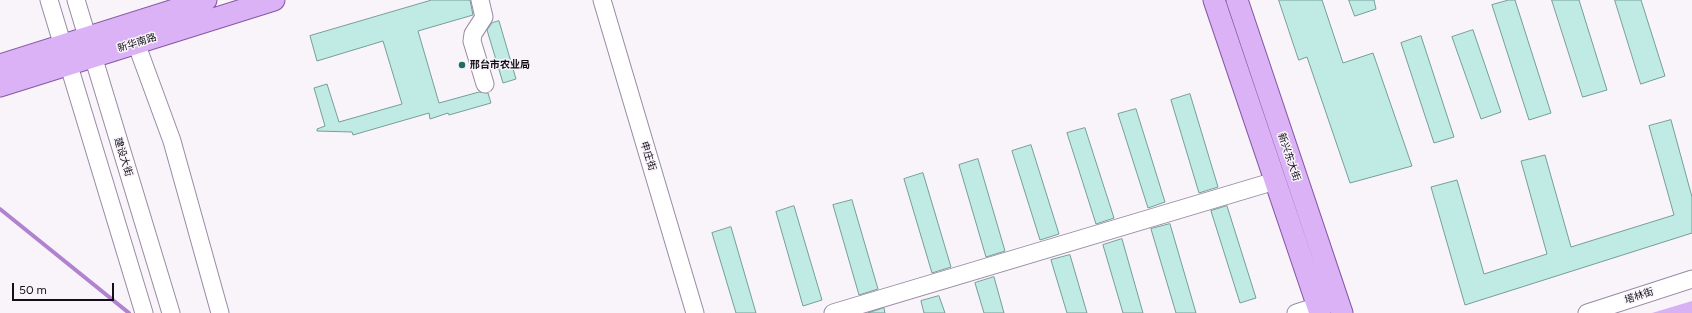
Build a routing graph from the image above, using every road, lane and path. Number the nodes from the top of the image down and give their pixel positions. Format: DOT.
graph roads {
  1 [pos="49,0"];
  2 [pos="76,0"];
  3 [pos="206,0"];
  4 [pos="274,0"];
  5 [pos="480,0"];
  6 [pos="602,0"];
  7 [pos="1214,0"];
  8 [pos="1237,0"];
  9 [pos="87,37"];
  10 [pos="136,43"];
  11 [pos="62,45"];
  12 [pos="93,57"];
  13 [pos="0,65"];
  14 [pos="68,65"];
  15 [pos="485,84"];
  16 [pos="0,86"];
  17 [pos="1275,181"];
  18 [pos="1692,279"];
  19 [pos="1319,310"];
  20 [pos="143,311"];
  21 [pos="1592,312"];
  22 [pos="171,313"];
  23 [pos="220,313"];
  24 [pos="695,313"];
  25 [pos="834,313"];
  26 [pos="1296,313"];
  27 [pos="1342,313"];
  1 -- 11 [label="street"];
  2 -- 9 [label="street, 建设大街"];
  3 -- 9 [label="main road, 新华南路"];
  4 -- 10 [label="main road, 新华南路"];
  5 -- 15 [label="street"];
  6 -- 24 [label="street, 申庄街"];
  7 -- 17 [label="main road, 新兴东大街"];
  8 -- 27 [label="main road, 新兴东大街"];
  9 -- 11 [label="main road, 新华南路"];
  9 -- 12 [label="street, 建设大街"];
  10 -- 12 [label="main road, 新华南路"];
  10 -- 23 [label="street"];
  11 -- 13 [label="main road, 新华南路"];
  11 -- 14 [label="street"];
  12 -- 14 [label="main road, 新华南路"];
  12 -- 22 [label="street, 建设大街"];
  14 -- 16 [label="main road, 新华南路"];
  14 -- 20 [label="street"];
  17 -- 19 [label="main road, 新兴东大街"];
  17 -- 25 [label="street"];
  18 -- 21 [label="street, 塔林街"];
  19 -- 26 [label="street"];
}
